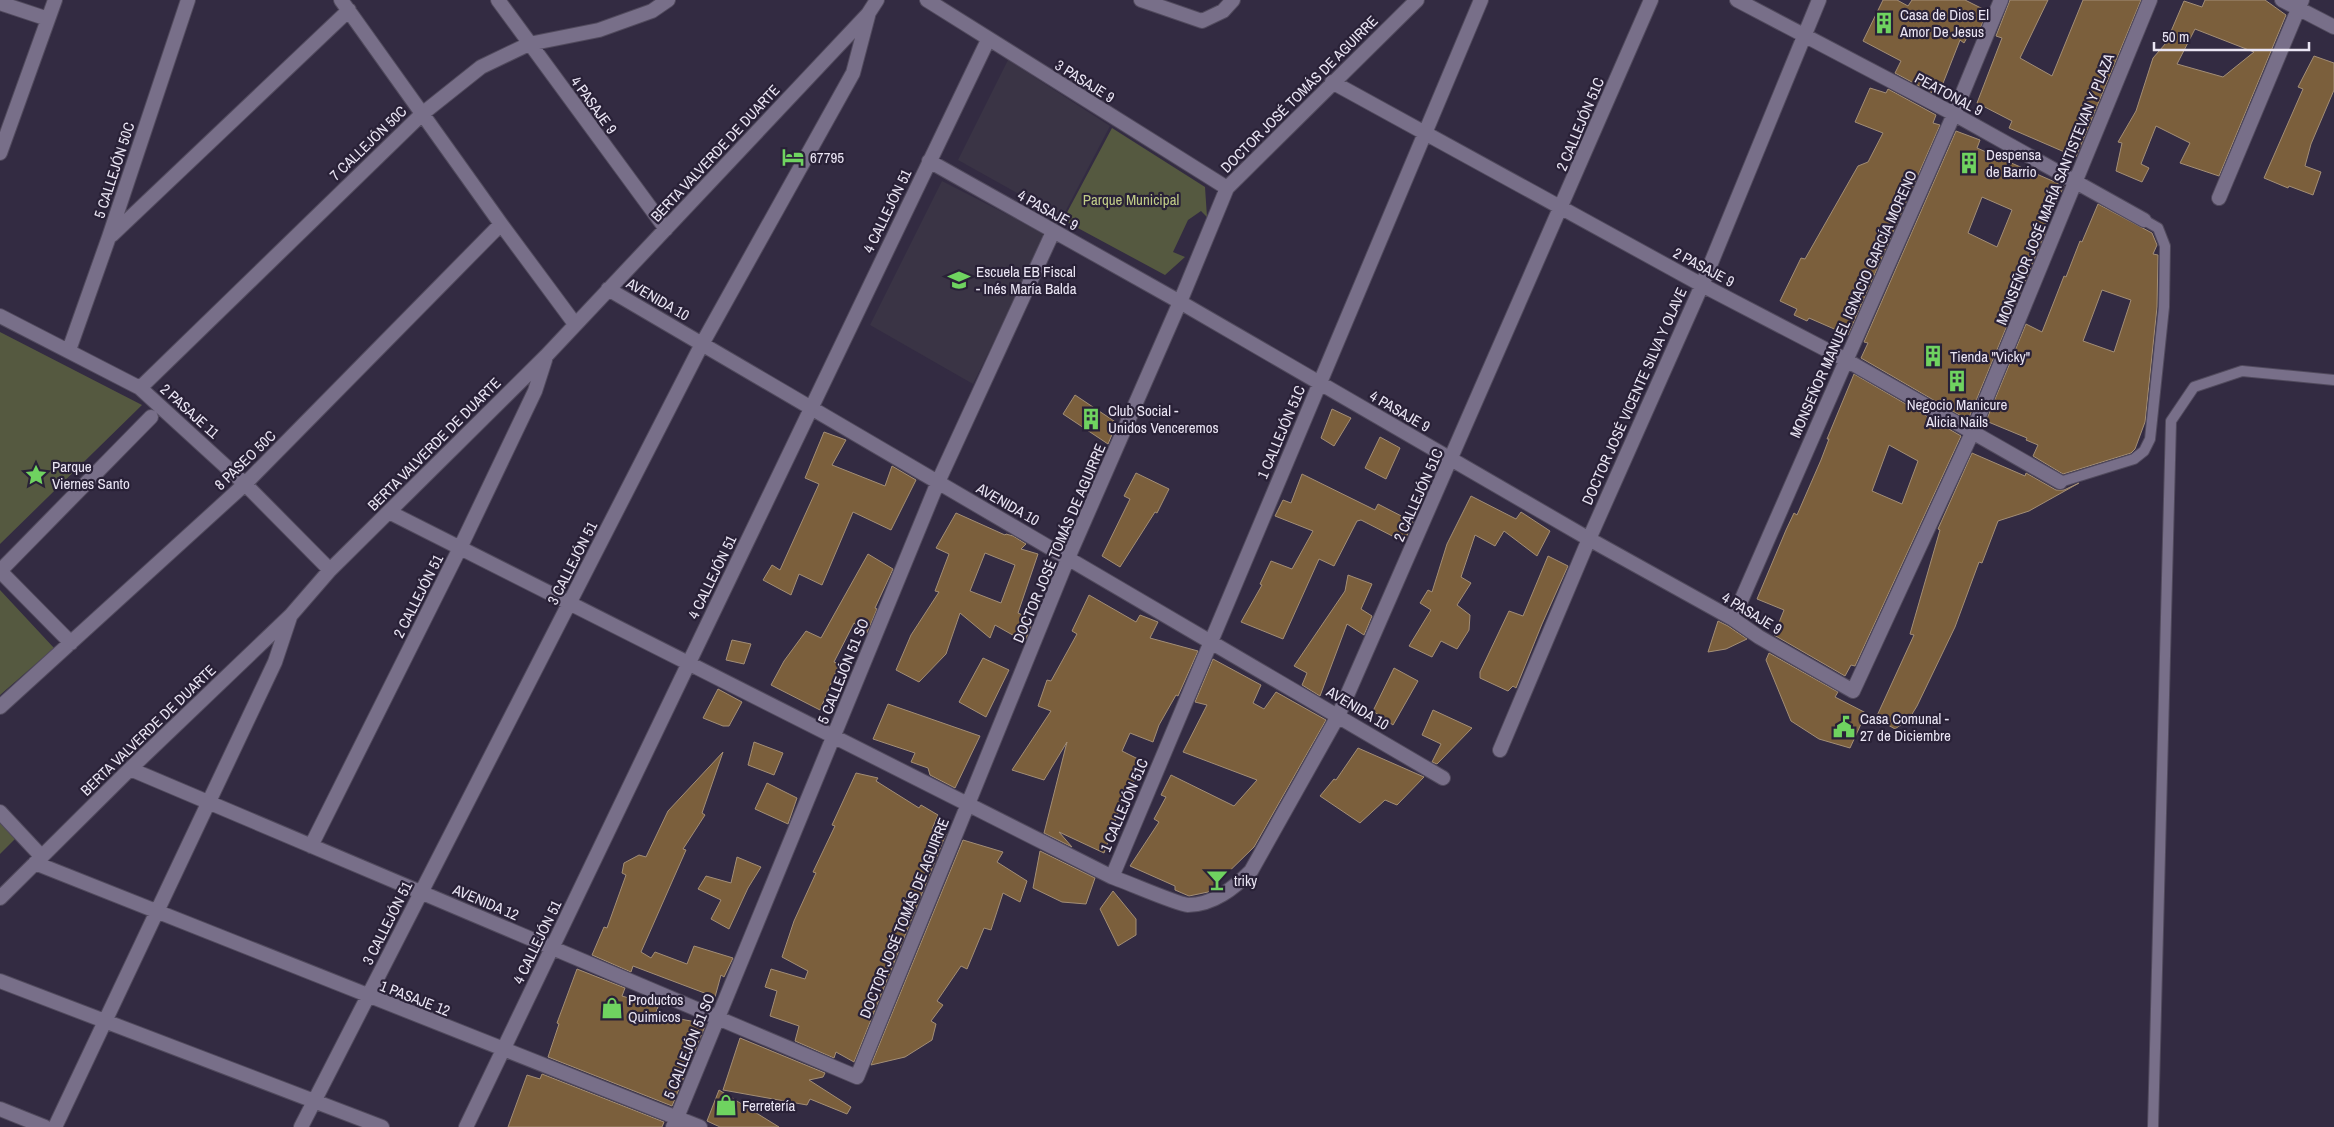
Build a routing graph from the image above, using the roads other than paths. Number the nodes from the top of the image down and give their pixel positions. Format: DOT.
graph roads {
  1 [pos="55,0"];
  2 [pos="188,0"];
  3 [pos="498,0"];
  4 [pos="668,0"];
  5 [pos="877,0"];
  6 [pos="927,0"];
  7 [pos="1141,0"];
  8 [pos="1233,0"];
  9 [pos="1417,0"];
  10 [pos="1481,0"];
  11 [pos="1651,0"];
  12 [pos="1737,0"];
  13 [pos="1819,0"];
  14 [pos="2001,0"];
  15 [pos="2150,0"];
  16 [pos="2282,0"];
  17 [pos="0,4"];
  18 [pos="345,5"];
  19 [pos="2300,5"];
  20 [pos="868,14"];
  21 [pos="48,19"];
  22 [pos="2334,27"];
  23 [pos="1804,37"];
  24 [pos="988,40"];
  25 [pos="529,44"];
  26 [pos="1332,82"];
  27 [pos="422,114"];
  28 [pos="1954,114"];
  29 [pos="1425,133"];
  30 [pos="0,153"];
  31 [pos="929,162"];
  32 [pos="2076,183"];
  33 [pos="1226,188"];
  34 [pos="2219,198"];
  35 [pos="1562,208"];
  36 [pos="2144,220"];
  37 [pos="501,224"];
  38 [pos="666,229"];
  39 [pos="1053,232"];
  40 [pos="109,237"];
  41 [pos="1702,285"];
  42 [pos="608,289"];
  43 [pos="1180,302"];
  44 [pos="0,316"];
  45 [pos="575,324"];
  46 [pos="702,344"];
  47 [pos="69,350"];
  48 [pos="546,356"];
  49 [pos="1846,360"];
  50 [pos="2334,380"];
  51 [pos="1320,383"];
  52 [pos="140,388"];
  53 [pos="811,408"];
  54 [pos="151,417"];
  55 [pos="1972,433"];
  56 [pos="1451,459"];
  57 [pos="938,482"];
  58 [pos="2060,482"];
  59 [pos="246,484"];
  60 [pos="389,512"];
  61 [pos="1589,538"];
  62 [pos="460,548"];
  63 [pos="1068,558"];
  64 [pos="330,570"];
  65 [pos="0,571"];
  66 [pos="569,603"];
  67 [pos="291,615"];
  68 [pos="1733,619"];
  69 [pos="1211,640"];
  70 [pos="71,643"];
  71 [pos="689,663"];
  72 [pos="1853,691"];
  73 [pos="0,708"];
  74 [pos="1338,716"];
  75 [pos="834,737"];
  76 [pos="1500,750"];
  77 [pos="130,769"];
  78 [pos="1443,778"];
  79 [pos="208,803"];
  80 [pos="968,804"];
  81 [pos="0,812"];
  82 [pos="311,846"];
  83 [pos="39,860"];
  84 [pos="1112,877"];
  85 [pos="421,893"];
  86 [pos="0,898"];
  87 [pos="156,912"];
  88 [pos="552,948"];
  89 [pos="0,981"];
  90 [pos="368,997"];
  91 [pos="718,1018"];
  92 [pos="105,1022"];
  93 [pos="503,1049"];
  94 [pos="857,1077"];
  95 [pos="314,1102"];
  96 [pos="0,1110"];
  97 [pos="675,1122"];
  98 [pos="45,1127"];
  99 [pos="55,1127"];
  100 [pos="301,1127"];
  101 [pos="382,1127"];
  102 [pos="466,1127"];
  103 [pos="700,1127"];
  104 [pos="2153,1127"];
  1 -- 21 [label="street"];
  2 -- 40 [label="street, 5 CALLEJÓN 50C"];
  3 -- 25 [label="street, 4 PASAJE 9"];
  4 -- 25 [label="street, 7 CALLEJÓN 50C"];
  5 -- 20 [label="street, BERTA VALVERDE DE DUARTE"];
  6 -- 24 [label="street, 3 PASAJE 9"];
  7 -- 8 [label="street"];
  9 -- 26 [label="street, DOCTOR JOSÉ TOMÁS DE AGUIRRE"];
  10 -- 29 [label="street, 1 CALLEJÓN 51C"];
  11 -- 35 [label="street, 2 CALLEJÓN 51C"];
  12 -- 23 [label="street, PEATONAL 9"];
  13 -- 23 [label="street, DOCTOR JOSÉ VICENTE SILVA Y OLAVE"];
  14 -- 28 [label="street, MONSEÑOR MANUEL IGNACIO GARCÍA MORENO"];
  15 -- 32 [label="street, MONSEÑOR JOSÉ MARÍA SANTISTEVAN Y PLAZA"];
  16 -- 19 [label="street"];
  17 -- 21 [label="street"];
  18 -- 27 [label="street"];
  18 -- 40 [label="street"];
  19 -- 22 [label="street"];
  19 -- 34 [label="street"];
  20 -- 38 [label="street, BERTA VALVERDE DE DUARTE"];
  20 -- 46 [label="street, 3 CALLEJÓN 51"];
  21 -- 30 [label="street"];
  23 -- 28 [label="street, PEATONAL 9"];
  23 -- 41 [label="street, DOCTOR JOSÉ VICENTE SILVA Y OLAVE"];
  24 -- 31 [label="street, 4 CALLEJÓN 51"];
  24 -- 33 [label="street, 3 PASAJE 9"];
  25 -- 27 [label="street, 7 CALLEJÓN 50C"];
  25 -- 38 [label="street, 4 PASAJE 9"];
  26 -- 29 [label="street, 2 PASAJE 9"];
  26 -- 33 [label="street, DOCTOR JOSÉ TOMÁS DE AGUIRRE"];
  27 -- 37 [label="street"];
  27 -- 52 [label="street, 7 CALLEJÓN 50C"];
  28 -- 32 [label="street, PEATONAL 9"];
  28 -- 49 [label="street, MONSEÑOR MANUEL IGNACIO GARCÍA MORENO"];
  29 -- 35 [label="street, 2 PASAJE 9"];
  29 -- 51 [label="street, 1 CALLEJÓN 51C"];
  31 -- 39 [label="street, 4 PASAJE 9"];
  31 -- 53 [label="street, 4 CALLEJÓN 51"];
  32 -- 36 [label="street, PEATONAL 9"];
  32 -- 55 [label="street, MONSEÑOR JOSÉ MARÍA SANTISTEVAN Y PLAZA"];
  33 -- 43 [label="street, DOCTOR JOSÉ TOMÁS DE AGUIRRE"];
  35 -- 41 [label="street, 2 PASAJE 9"];
  35 -- 56 [label="street, 2 CALLEJÓN 51C"];
  36 -- 58 [label="lane"];
  37 -- 45 [label="street"];
  37 -- 59 [label="street, 8 PASEO 50C"];
  38 -- 42 [label="street, BERTA VALVERDE DE DUARTE"];
  39 -- 43 [label="street, 4 PASAJE 9"];
  39 -- 57 [label="street, 5 CALLEJÓN 51 SO"];
  40 -- 47 [label="street, 5 CALLEJÓN 50C"];
  41 -- 49 [label="street, 2 PASAJE 9"];
  41 -- 61 [label="street, DOCTOR JOSÉ VICENTE SILVA Y OLAVE"];
  42 -- 45 [label="street, BERTA VALVERDE DE DUARTE"];
  42 -- 46 [label="street, AVENIDA 10"];
  43 -- 51 [label="street, 4 PASAJE 9"];
  43 -- 63 [label="street, DOCTOR JOSÉ TOMÁS DE AGUIRRE"];
  44 -- 47 [label="street, 2 PASAJE 11"];
  45 -- 48 [label="street, BERTA VALVERDE DE DUARTE"];
  46 -- 53 [label="street, AVENIDA 10"];
  46 -- 66 [label="street, 3 CALLEJÓN 51"];
  47 -- 52 [label="street, 2 PASAJE 11"];
  48 -- 60 [label="street, BERTA VALVERDE DE DUARTE"];
  48 -- 62 [label="street, 2 CALLEJÓN 51"];
  49 -- 55 [label="street, 2 PASAJE 9"];
  49 -- 68 [label="street, MONSEÑOR MANUEL IGNACIO GARCÍA MORENO"];
  50 -- 104 [label="lane"];
  51 -- 56 [label="street, 4 PASAJE 9"];
  51 -- 69 [label="street, 1 CALLEJÓN 51C"];
  52 -- 59 [label="street, 2 PASAJE 11"];
  53 -- 57 [label="street, AVENIDA 10"];
  53 -- 71 [label="street, 4 CALLEJÓN 51"];
  54 -- 65 [label="street"];
  55 -- 58 [label="street, 2 PASAJE 9"];
  55 -- 72 [label="street, MONSEÑOR JOSÉ MARÍA SANTISTEVAN Y PLAZA"];
  56 -- 61 [label="street, 4 PASAJE 9"];
  56 -- 74 [label="street, 2 CALLEJÓN 51C"];
  57 -- 63 [label="street, AVENIDA 10"];
  57 -- 75 [label="street, 5 CALLEJÓN 51 SO"];
  59 -- 64 [label="street, 2 PASAJE 11"];
  59 -- 70 [label="street, 8 PASEO 50C"];
  60 -- 62 [label="street"];
  60 -- 64 [label="street, BERTA VALVERDE DE DUARTE"];
  61 -- 68 [label="street, 4 PASAJE 9"];
  61 -- 76 [label="street, DOCTOR JOSÉ VICENTE SILVA Y OLAVE"];
  62 -- 66 [label="street"];
  62 -- 82 [label="street, 2 CALLEJÓN 51"];
  63 -- 69 [label="street, AVENIDA 10"];
  63 -- 80 [label="street, DOCTOR JOSÉ TOMÁS DE AGUIRRE"];
  64 -- 67 [label="street, BERTA VALVERDE DE DUARTE"];
  65 -- 70 [label="street"];
  66 -- 71 [label="street"];
  66 -- 85 [label="street, 3 CALLEJÓN 51"];
  67 -- 77 [label="street, BERTA VALVERDE DE DUARTE"];
  67 -- 79 [label="street"];
  68 -- 72 [label="street, 4 PASAJE 9"];
  69 -- 74 [label="street, AVENIDA 10"];
  69 -- 84 [label="street, 1 CALLEJÓN 51C"];
  70 -- 73 [label="street, 8 PASEO 50C"];
  71 -- 75 [label="street"];
  71 -- 88 [label="street, 4 CALLEJÓN 51"];
  74 -- 78 [label="street, AVENIDA 10"];
  74 -- 84 [label="street, 2 CALLEJÓN 51C"];
  75 -- 80 [label="street"];
  75 -- 91 [label="street, 5 CALLEJÓN 51 SO"];
  77 -- 79 [label="street, AVENIDA 12"];
  77 -- 83 [label="street, BERTA VALVERDE DE DUARTE"];
  79 -- 82 [label="street, AVENIDA 12"];
  79 -- 87 [label="street"];
  80 -- 84 [label="street"];
  80 -- 94 [label="street, DOCTOR JOSÉ TOMÁS DE AGUIRRE"];
  81 -- 83 [label="street"];
  82 -- 85 [label="street, AVENIDA 12"];
  83 -- 86 [label="street, BERTA VALVERDE DE DUARTE"];
  83 -- 87 [label="street, 1 PASAJE 12"];
  85 -- 88 [label="street, AVENIDA 12"];
  85 -- 90 [label="street, 3 CALLEJÓN 51"];
  87 -- 90 [label="street, 1 PASAJE 12"];
  87 -- 92 [label="street"];
  88 -- 91 [label="street, AVENIDA 12"];
  88 -- 93 [label="street, 4 CALLEJÓN 51"];
  89 -- 92 [label="street"];
  90 -- 93 [label="street, 1 PASAJE 12"];
  90 -- 95 [label="street, 3 CALLEJÓN 51"];
  91 -- 94 [label="street, AVENIDA 12"];
  91 -- 97 [label="street, 5 CALLEJÓN 51 SO"];
  92 -- 95 [label="street"];
  92 -- 99 [label="street"];
  93 -- 97 [label="street, 1 PASAJE 12"];
  93 -- 102 [label="street, 4 CALLEJÓN 51"];
  95 -- 100 [label="street, 3 CALLEJÓN 51"];
  95 -- 101 [label="street"];
  96 -- 98 [label="street"];
  97 -- 103 [label="street, 1 PASAJE 12"];
}
